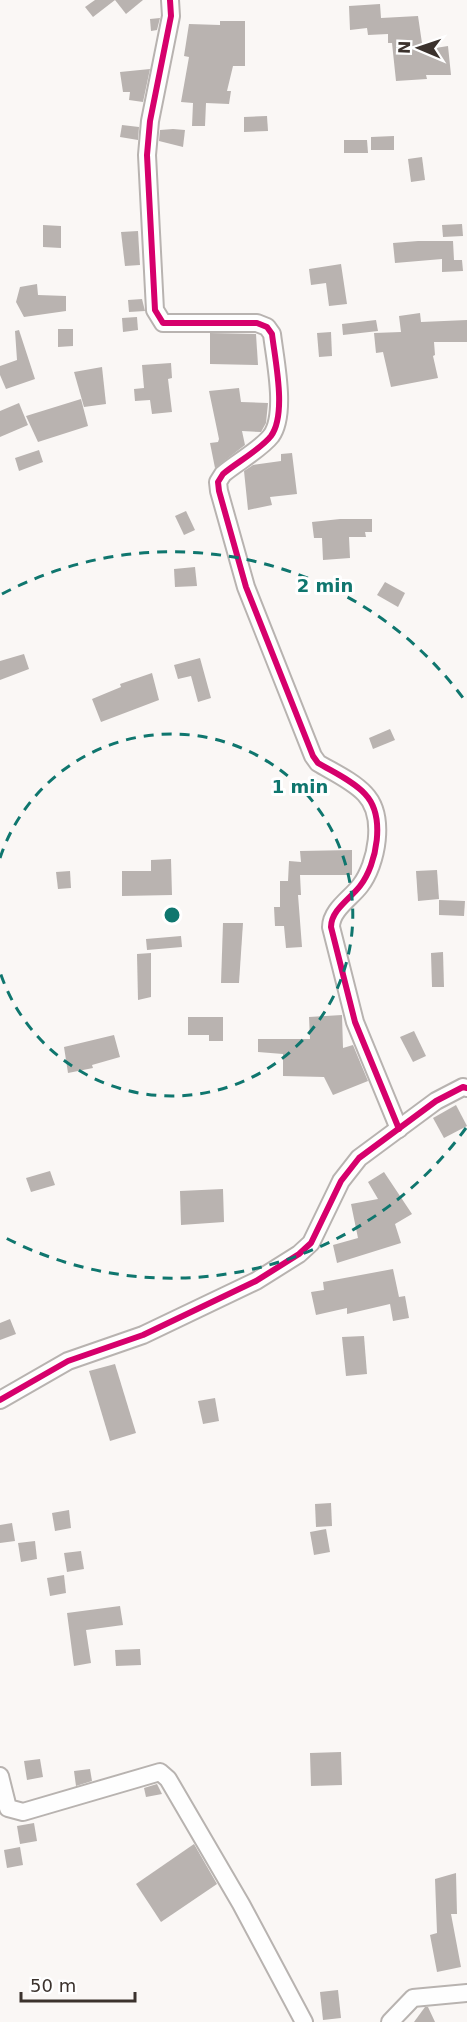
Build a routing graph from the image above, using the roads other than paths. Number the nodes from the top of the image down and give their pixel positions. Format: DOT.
graph roads {
  1 [pos="170,0"];
  2 [pos="467,1088"];
  3 [pos="399,1129"];
  4 [pos="0,1400"];
  5 [pos="0,1776"];
  6 [pos="467,1993"];
  7 [pos="304,2022"];
  8 [pos="390,2022"];
  1 -- 3 [label="street"];
  2 -- 3 [label="street"];
  3 -- 4 [label="street"];
  5 -- 7 [label="street"];
  6 -- 8 [label="street"];
}
